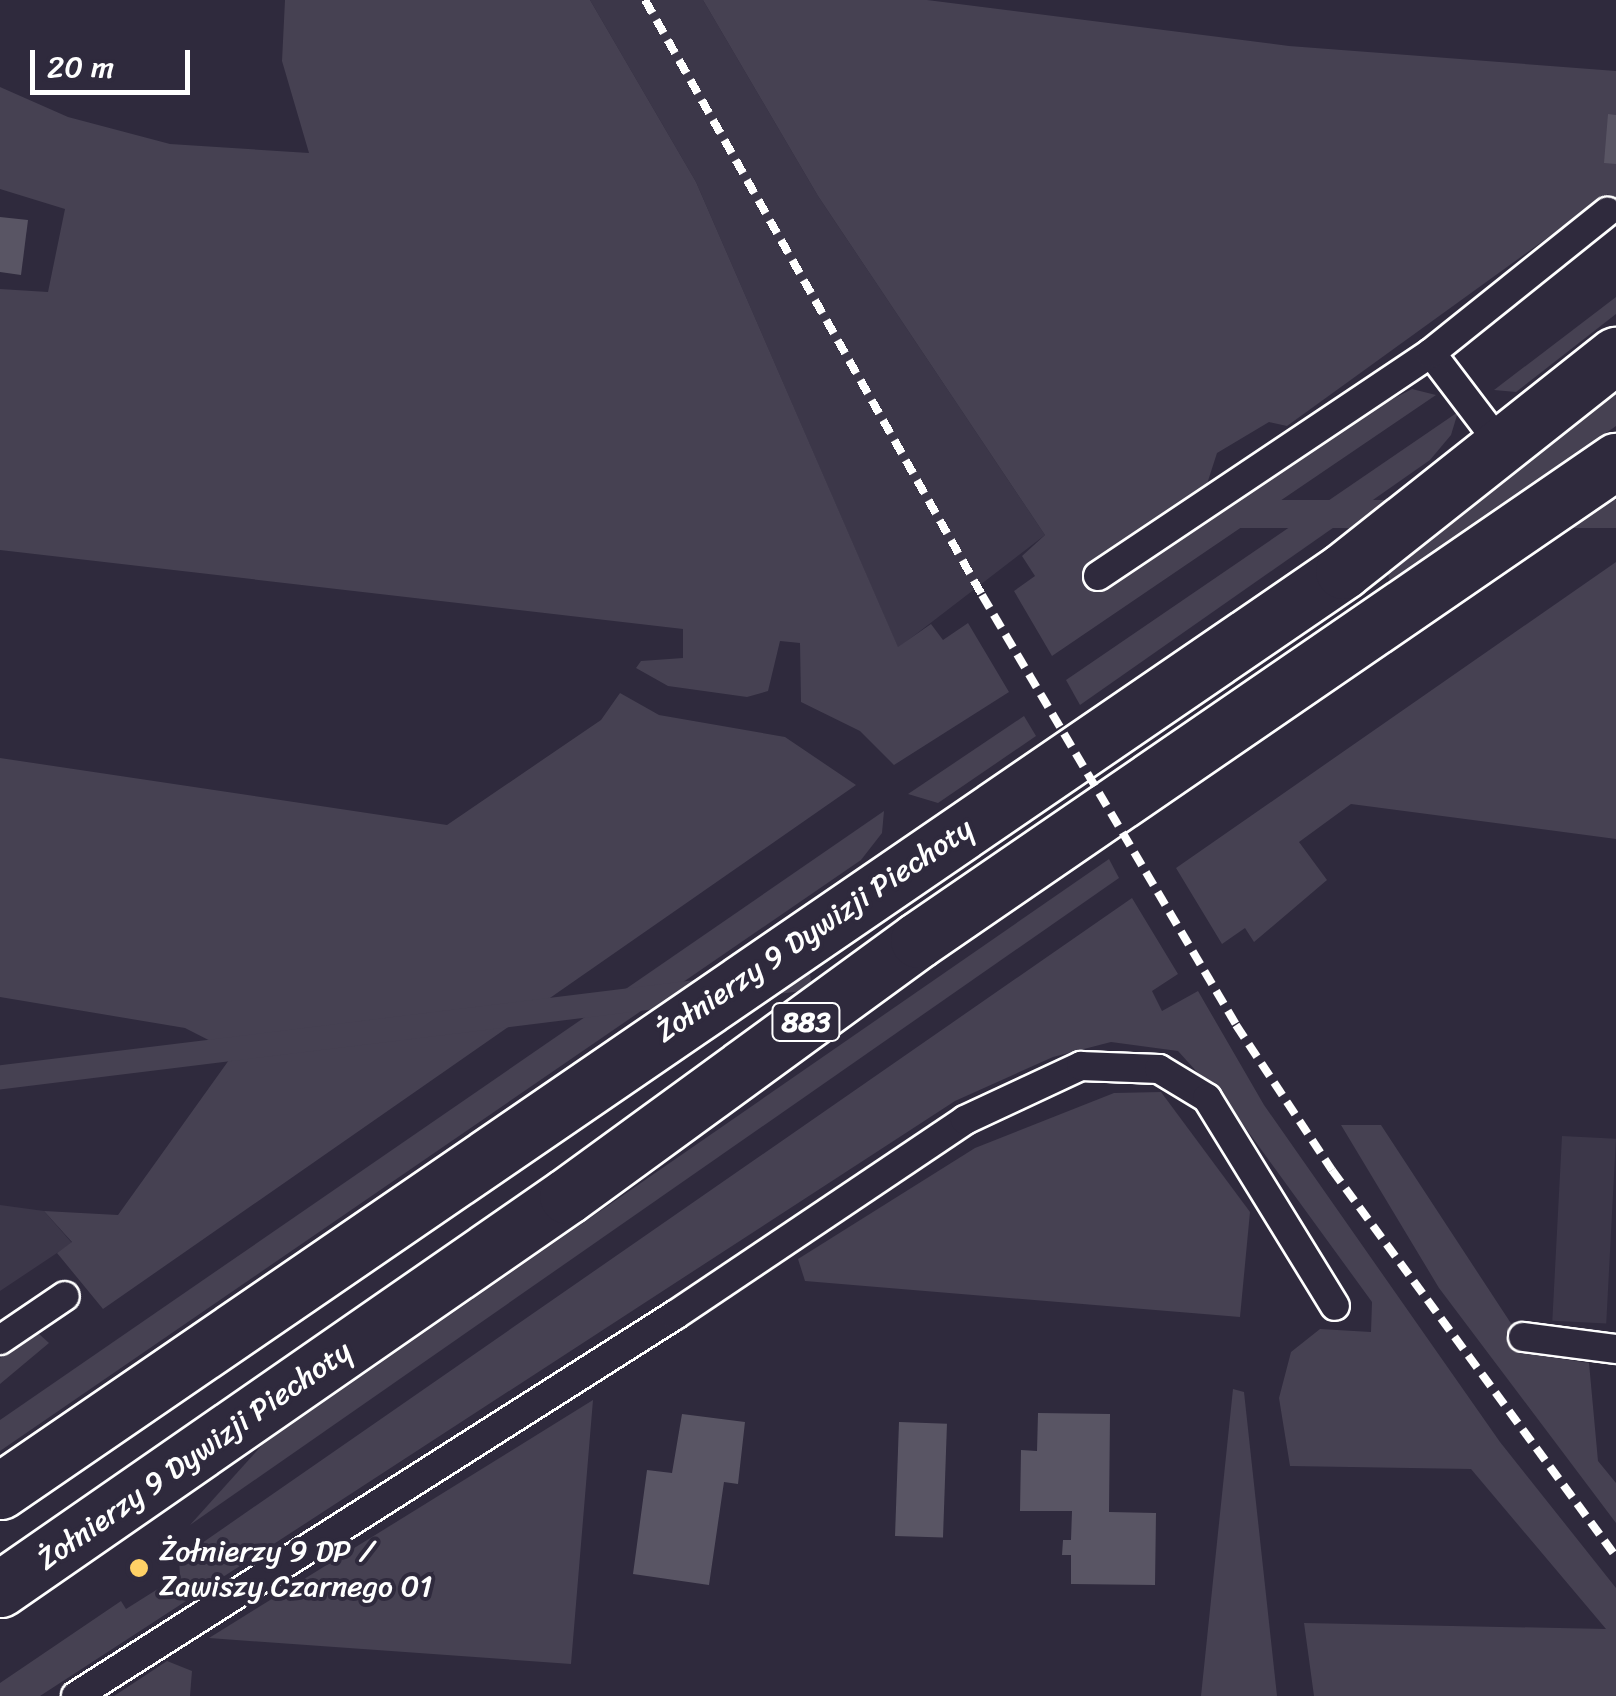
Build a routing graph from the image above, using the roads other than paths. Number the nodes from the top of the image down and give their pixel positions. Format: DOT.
graph roads {
  1 [pos="1607,212"];
  2 [pos="1432,353"];
  3 [pos="1616,355"];
  4 [pos="1504,448"];
  5 [pos="1616,461"];
  6 [pos="1098,576"];
  7 [pos="66,1296"];
  8 [pos="1335,1306"];
  9 [pos="1523,1337"];
  10 [pos="0,1340"];
  11 [pos="1616,1349"];
  12 [pos="0,1491"];
  13 [pos="0,1589"];
  14 [pos="76,1696"];
  1 -- 2 [label="lane"];
  2 -- 4 [label="lane"];
  2 -- 6 [label="lane"];
  3 -- 4 [label="highway, Żołnierzy 9 Dywizji Piechoty / 883"];
  4 -- 12 [label="highway, Żołnierzy 9 Dywizji Piechoty / 883"];
  5 -- 13 [label="highway, Żołnierzy 9 Dywizji Piechoty / 883"];
  7 -- 10 [label="lane"];
  8 -- 14 [label="lane"];
  9 -- 11 [label="lane"];
}
